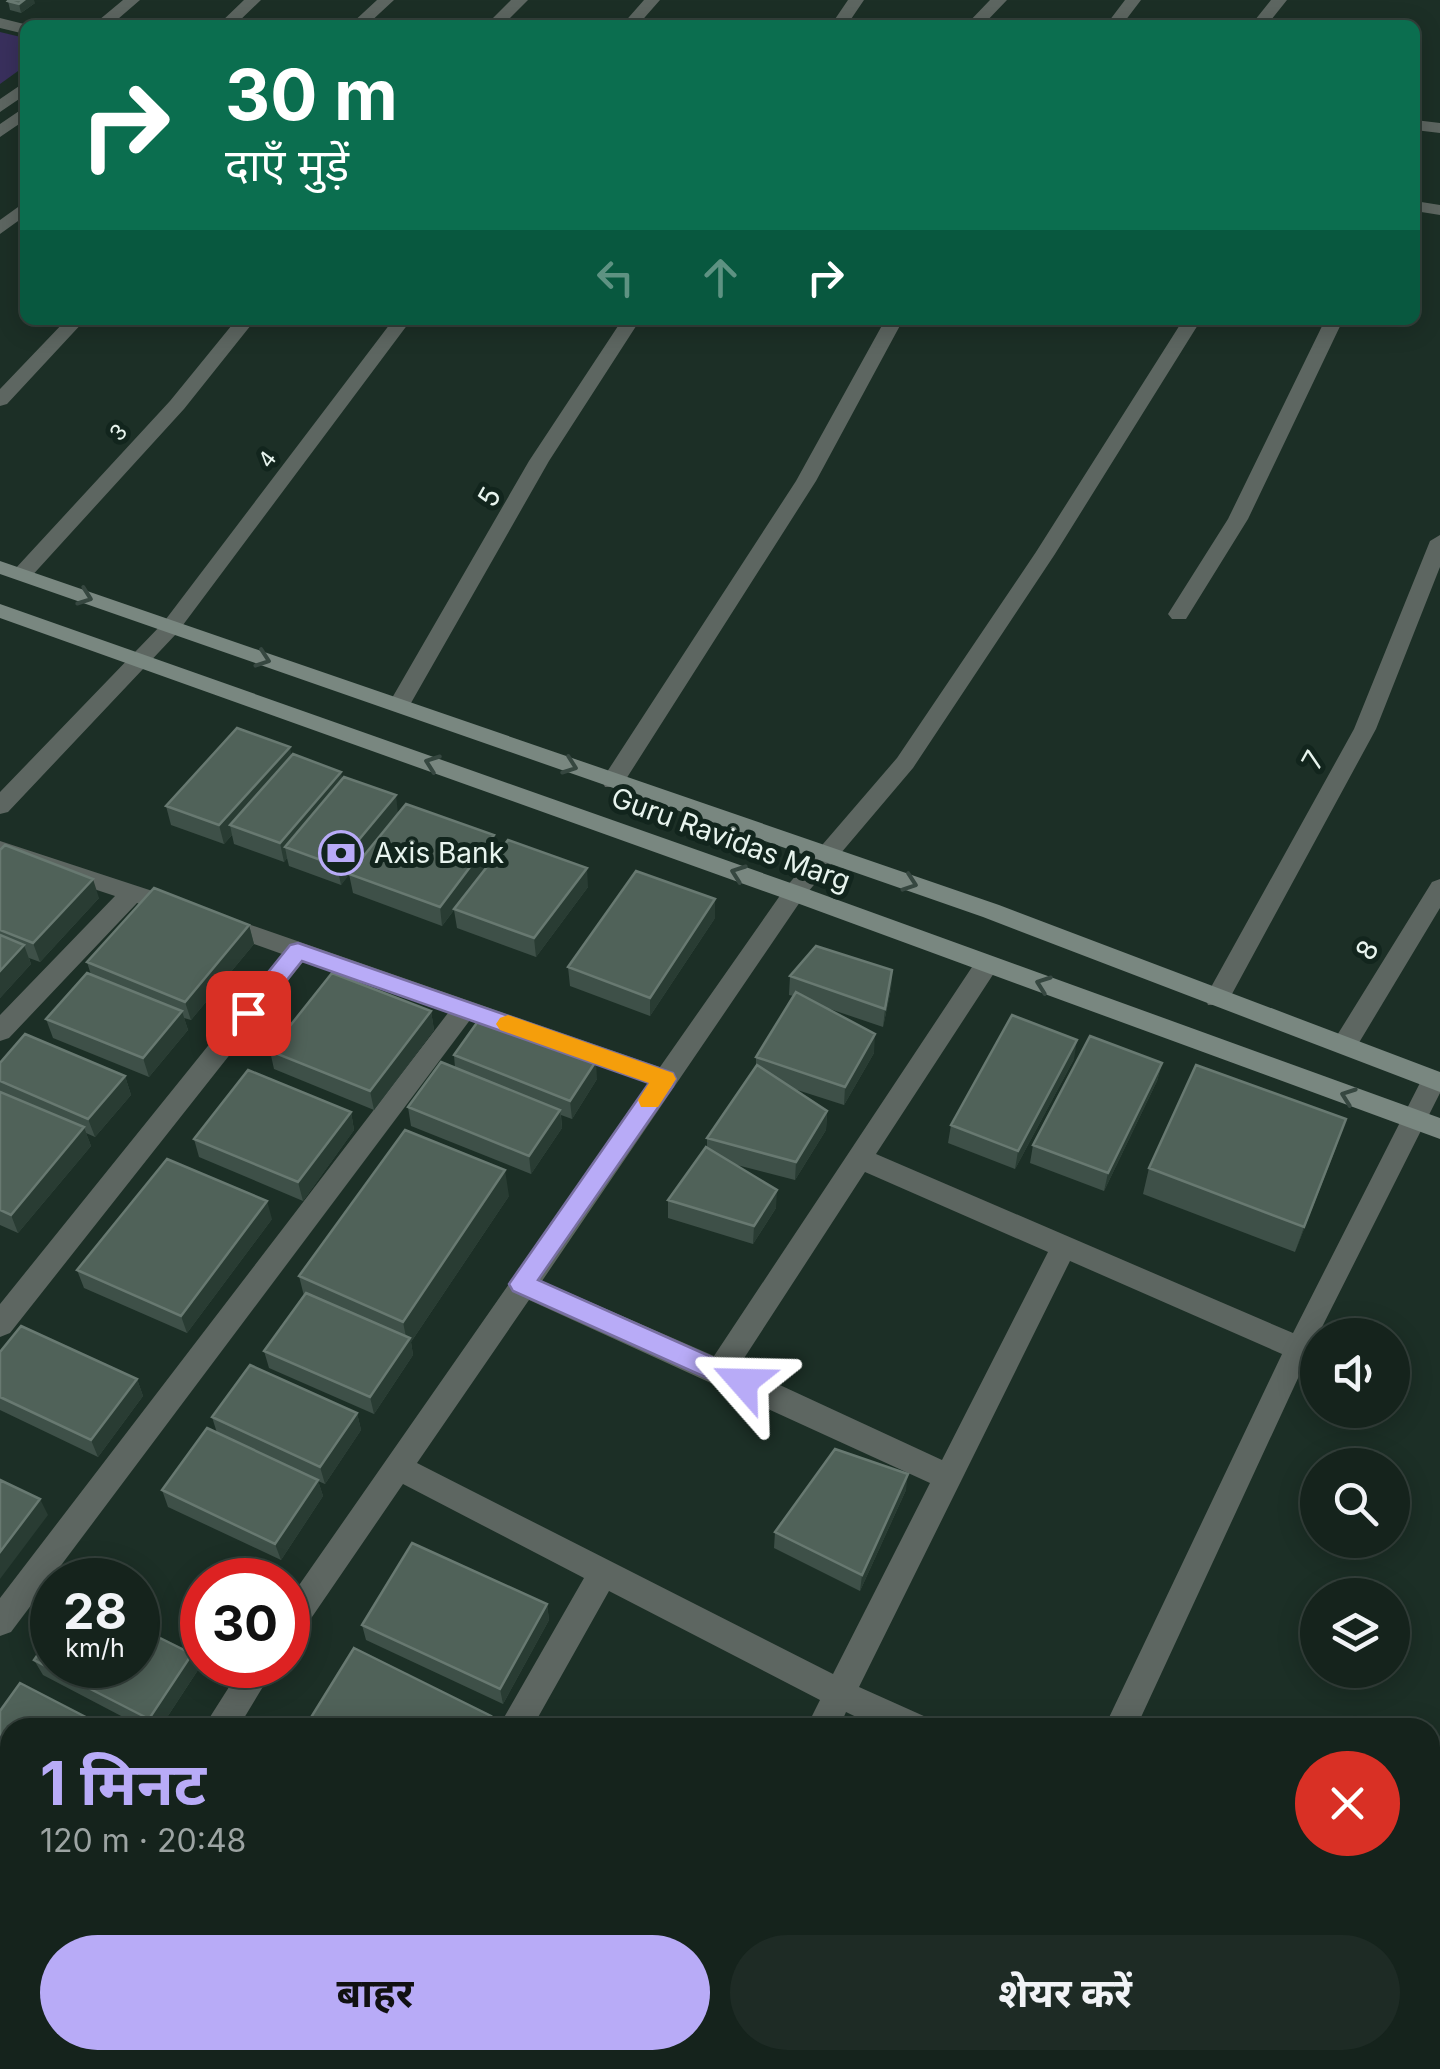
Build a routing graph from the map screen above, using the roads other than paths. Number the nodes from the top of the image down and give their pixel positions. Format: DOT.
graph roads {
  1 [pos="132,0"];
  2 [pos="152,0"];
  3 [pos="254,0"];
  4 [pos="386,0"];
  5 [pos="520,0"];
  6 [pos="652,0"];
  7 [pos="998,0"];
  8 [pos="1133,0"];
  9 [pos="1279,0"];
  10 [pos="107,20"];
  11 [pos="130,20"];
  12 [pos="232,20"];
  13 [pos="364,20"];
  14 [pos="499,20"];
  15 [pos="634,20"];
  16 [pos="979,20"];
  17 [pos="1118,20"];
  18 [pos="1263,20"];
  19 [pos="20,91"];
  20 [pos="0,107"];
  21 [pos="20,116"];
  22 [pos="0,132"];
  23 [pos="20,211"];
  24 [pos="0,229"];
  25 [pos="71,325"];
  26 [pos="242,325"];
  27 [pos="398,325"];
  28 [pos="627,325"];
  29 [pos="891,325"];
  30 [pos="1189,325"];
  31 [pos="1332,325"];
  32 [pos="0,400"];
  33 [pos="1440,541"];
  34 [pos="0,567"];
  35 [pos="22,574"];
  36 [pos="0,611"];
  37 [pos="1180,614"];
  38 [pos="170,628"];
  39 [pos="143,659"];
  40 [pos="399,705"];
  41 [pos="613,781"];
  42 [pos="0,806"];
  43 [pos="0,848"];
  44 [pos="830,854"];
  45 [pos="1440,888"];
  46 [pos="133,892"];
  47 [pos="794,893"];
  48 [pos="298,951"];
  49 [pos="987,964"];
  50 [pos="1217,998"];
  51 [pos="464,1010"];
  52 [pos="0,1030"];
  53 [pos="1345,1044"];
  54 [pos="664,1079"];
  55 [pos="1437,1081"];
  56 [pos="1427,1124"];
  57 [pos="860,1159"];
  58 [pos="1064,1249"];
  59 [pos="522,1284"];
  60 [pos="0,1326"];
  61 [pos="1299,1348"];
  62 [pos="720,1370"];
  63 [pos="396,1466"];
  64 [pos="948,1477"];
  65 [pos="603,1573"];
  66 [pos="310,1593"];
  67 [pos="0,1622"];
  68 [pos="246,1688"];
  69 [pos="840,1694"];
  70 [pos="226,1718"];
  71 [pos="520,1718"];
  72 [pos="827,1718"];
  73 [pos="893,1718"];
  74 [pos="1125,1718"];
  1 -- 10 [label="street"];
  2 -- 11 [label="street"];
  3 -- 12 [label="street"];
  4 -- 13 [label="street"];
  5 -- 14 [label="street"];
  6 -- 15 [label="street"];
  7 -- 16 [label="street"];
  8 -- 17 [label="street"];
  9 -- 18 [label="street"];
  19 -- 20 [label="street"];
  21 -- 22 [label="street"];
  23 -- 24 [label="street"];
  25 -- 32 [label="street"];
  26 -- 35 [label="street, 3"];
  27 -- 38 [label="street, 4"];
  28 -- 40 [label="street, 5"];
  29 -- 41 [label="street"];
  30 -- 44 [label="street"];
  31 -- 37 [label="street"];
  33 -- 50 [label="street, 7"];
  34 -- 35 [label="main road, Guru Ravidas Marg"];
  35 -- 38 [label="main road, Guru Ravidas Marg, one-way"];
  36 -- 39 [label="main road, Guru Ravidas Marg"];
  38 -- 39 [label="street, 4"];
  38 -- 40 [label="main road, Guru Ravidas Marg, one-way"];
  39 -- 42 [label="street, 4"];
  47 -- 39 [label="main road, Guru Ravidas Marg, one-way"];
  40 -- 41 [label="main road, Guru Ravidas Marg, one-way"];
  41 -- 44 [label="main road, Guru Ravidas Marg"];
  43 -- 46 [label="street"];
  44 -- 47 [label="street"];
  44 -- 50 [label="main road, Guru Ravidas Marg, one-way"];
  45 -- 53 [label="street, 8"];
  46 -- 48 [label="street"];
  46 -- 52 [label="street"];
  47 -- 49 [label="main road, Guru Ravidas Marg"];
  47 -- 54 [label="street"];
  48 -- 51 [label="street"];
  48 -- 60 [label="street"];
  56 -- 49 [label="main road, Guru Ravidas Marg, one-way"];
  49 -- 57 [label="street"];
  50 -- 53 [label="main road, Guru Ravidas Marg"];
  51 -- 54 [label="street"];
  51 -- 67 [label="street"];
  53 -- 55 [label="main road, Guru Ravidas Marg"];
  54 -- 59 [label="street"];
  55 -- 56 [label="street"];
  56 -- 61 [label="street"];
  57 -- 58 [label="street"];
  57 -- 62 [label="street"];
  58 -- 61 [label="street"];
  58 -- 64 [label="street"];
  59 -- 62 [label="street"];
  59 -- 63 [label="street"];
  61 -- 74 [label="street"];
  62 -- 64 [label="street"];
  63 -- 65 [label="street"];
  63 -- 66 [label="street"];
  64 -- 69 [label="street"];
  65 -- 69 [label="street"];
  65 -- 71 [label="street"];
  68 -- 70 [label="street"];
  69 -- 72 [label="street"];
  69 -- 73 [label="street"];
}
